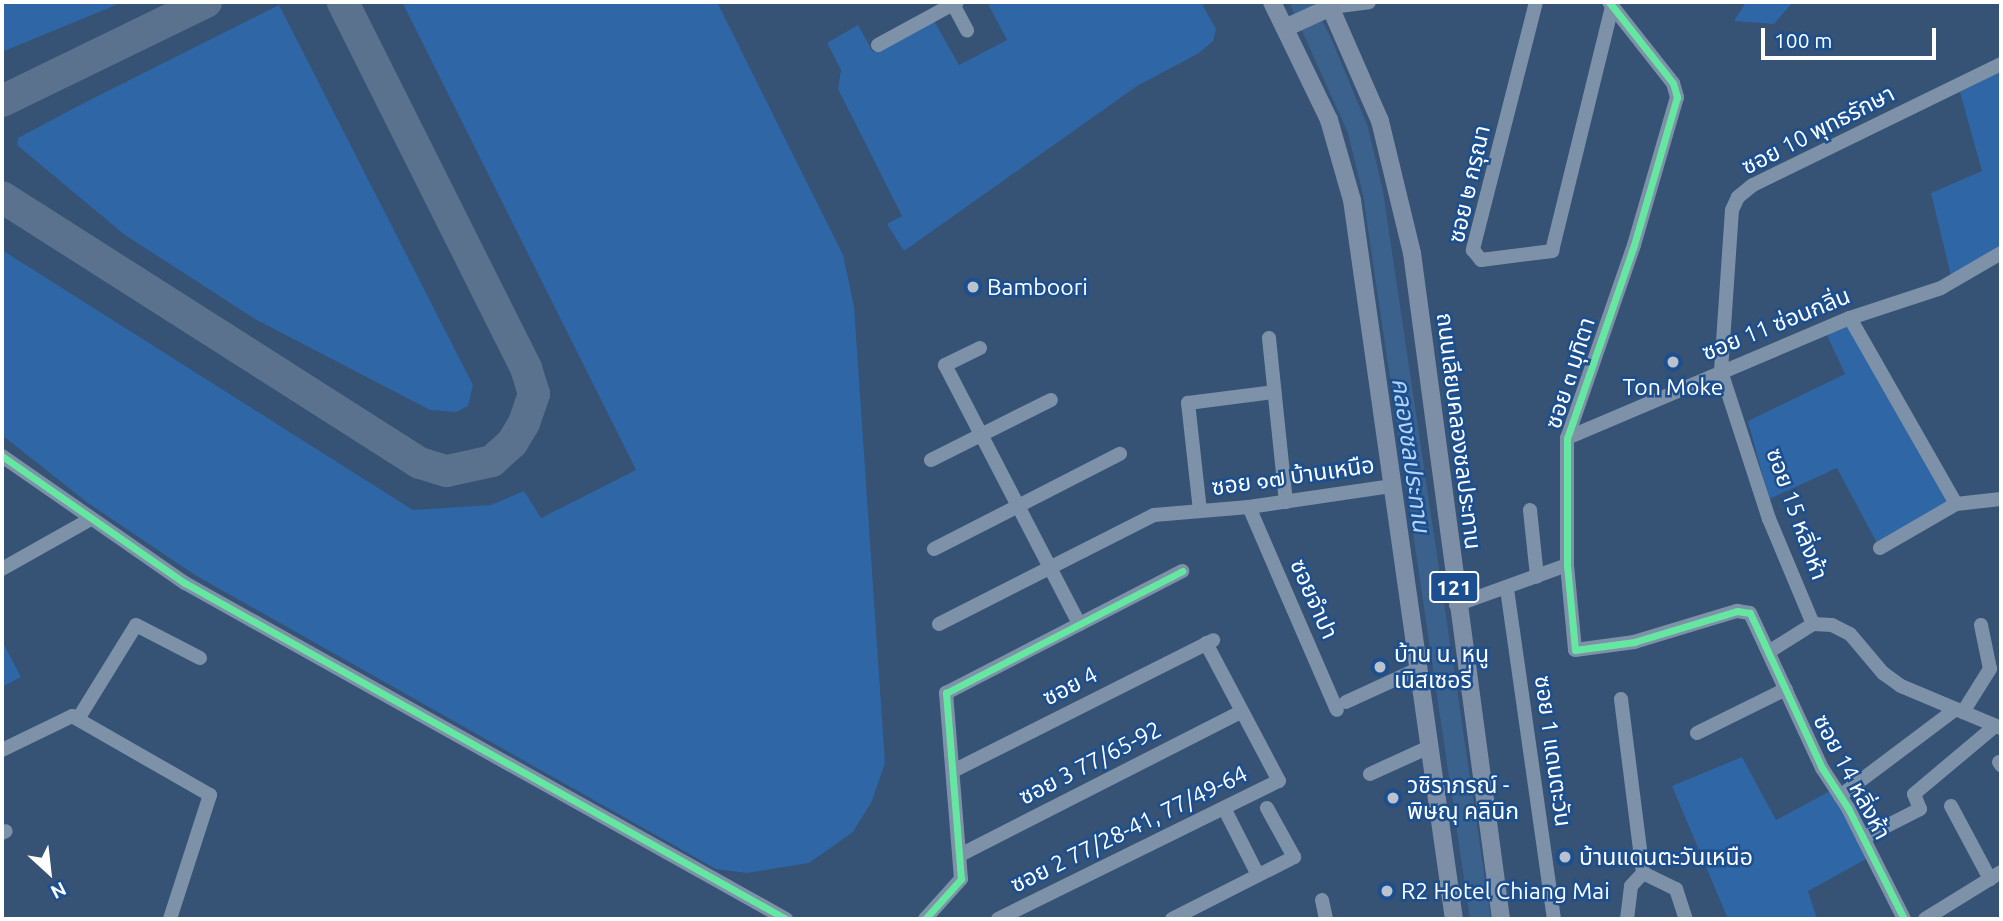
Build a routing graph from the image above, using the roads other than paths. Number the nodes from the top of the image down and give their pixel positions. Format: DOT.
graph roads {
  1 [pos="1272,2"];
  2 [pos="1369,2"];
  3 [pos="1536,2"];
  4 [pos="955,3"];
  5 [pos="1611,4"];
  6 [pos="1327,6"];
  7 [pos="1291,25"];
  8 [pos="967,30"];
  9 [pos="878,45"];
  10 [pos="2001,64"];
  11 [pos="2001,253"];
  12 [pos="1850,318"];
  13 [pos="1269,338"];
  14 [pos="980,348"];
  15 [pos="1721,371"];
  16 [pos="1274,392"];
  17 [pos="1051,400"];
  18 [pos="981,435"];
  19 [pos="1567,438"];
  20 [pos="1120,454"];
  21 [pos="2,456"];
  22 [pos="931,460"];
  23 [pos="1392,486"];
  24 [pos="2001,499"];
  25 [pos="1286,502"];
  26 [pos="1956,504"];
  27 [pos="1017,506"];
  28 [pos="1248,507"];
  29 [pos="1530,510"];
  30 [pos="1200,511"];
  31 [pos="89,520"];
  32 [pos="1880,548"];
  33 [pos="934,549"];
  34 [pos="1567,565"];
  35 [pos="1050,568"];
  36 [pos="2,569"];
  37 [pos="1182,571"];
  38 [pos="1537,577"];
  39 [pos="1507,589"];
  40 [pos="1456,605"];
  41 [pos="939,624"];
  42 [pos="1079,624"];
  43 [pos="1813,624"];
  44 [pos="1981,625"];
  45 [pos="1770,651"];
  46 [pos="200,658"];
  47 [pos="1416,670"];
  48 [pos="1786,688"];
  49 [pos="1621,698"];
  50 [pos="1959,710"];
  51 [pos="1241,712"];
  52 [pos="78,719"];
  53 [pos="1998,727"];
  54 [pos="1697,733"];
  55 [pos="1427,748"];
  56 [pos="2,750"];
  57 [pos="955,770"];
  58 [pos="1370,774"];
  59 [pos="1840,796"];
  60 [pos="1951,806"];
  61 [pos="1224,808"];
  62 [pos="1267,808"];
  63 [pos="1863,838"];
  64 [pos="960,855"];
  65 [pos="1643,873"];
  66 [pos="1258,875"];
  67 [pos="1996,875"];
  68 [pos="1322,900"];
  69 [pos="1199,913"];
  70 [pos="170,919"];
  71 [pos="786,919"];
  72 [pos="925,919"];
  73 [pos="998,919"];
  74 [pos="1172,919"];
  75 [pos="1326,919"];
  76 [pos="1454,919"];
  77 [pos="1501,919"];
  78 [pos="1554,919"];
  79 [pos="1627,919"];
  80 [pos="1686,919"];
  81 [pos="1903,919"];
  82 [pos="1925,919"];
  1 -- 7 [label="main road, 121"];
  2 -- 6 [label="street"];
  3 -- 5 [label="street, ซอย ๒ กรุณา"];
  4 -- 8 [label="street"];
  4 -- 9 [label="street"];
  5 -- 19 [label="street, ซอย ๓ มุทิตา"];
  6 -- 7 [label="main road"];
  6 -- 40 [label="main road, ถนนเลียบคลองชลประทาน / 121"];
  7 -- 23 [label="main road, 121"];
  10 -- 15 [label="street, ซอย 10 พุทธรักษา"];
  11 -- 12 [label="street, ซอย 11 ซ่อนกลิ่น"];
  12 -- 15 [label="street, ซอย 11 ซ่อนกลิ่น"];
  12 -- 26 [label="street"];
  13 -- 16 [label="street"];
  14 -- 18 [label="street"];
  15 -- 19 [label="street, ซอย 11 ซ่อนกลิ่น"];
  15 -- 43 [label="street, ซอย 15 หลิ่งห้า"];
  16 -- 25 [label="street"];
  16 -- 30 [label="street"];
  17 -- 18 [label="street"];
  18 -- 22 [label="street"];
  18 -- 27 [label="street"];
  19 -- 34 [label="street, ซอย ๓ มุทิตา"];
  20 -- 27 [label="street"];
  21 -- 31 [label="street"];
  23 -- 25 [label="street, ซอย ๑๗ บ้านเหนือ"];
  23 -- 47 [label="main road, 121"];
  24 -- 26 [label="street"];
  25 -- 28 [label="street, ซอย ๑๗ บ้านเหนือ"];
  26 -- 32 [label="street"];
  27 -- 33 [label="street"];
  27 -- 35 [label="street"];
  28 -- 30 [label="street, ซอย ๑๗ บ้านเหนือ"];
  28 -- 47 [label="street, ซอยจำปา"];
  29 -- 38 [label="street"];
  30 -- 35 [label="street, ซอย ๑๗ บ้านเหนือ"];
  31 -- 36 [label="street"];
  31 -- 71 [label="street"];
  34 -- 38 [label="street"];
  34 -- 45 [label="street, ซอย ๓ มุทิตา"];
  35 -- 41 [label="street, ซอย ๑๗ บ้านเหนือ"];
  35 -- 42 [label="street"];
  37 -- 42 [label="street"];
  38 -- 39 [label="street"];
  39 -- 40 [label="street"];
  39 -- 78 [label="street, ซอย 1 แดนตะวัน"];
  40 -- 77 [label="main road, ถนนเลียบคลองชลประทาน / 121"];
  42 -- 57 [label="street"];
  43 -- 45 [label="street"];
  43 -- 50 [label="street"];
  44 -- 50 [label="street"];
  45 -- 48 [label="street, ซอย 14 หลิ่งห้า"];
  46 -- 52 [label="street"];
  47 -- 55 [label="main road, 121"];
  48 -- 54 [label="street"];
  48 -- 59 [label="street, ซอย 14 หลิ่งห้า"];
  49 -- 65 [label="street"];
  50 -- 53 [label="street"];
  50 -- 59 [label="street"];
  51 -- 57 [label="street, ซอย 4"];
  51 -- 61 [label="street, ซอย 2 77/28-41, 77/49-64"];
  51 -- 64 [label="street, ซอย 3 77/65-92"];
  52 -- 56 [label="street"];
  52 -- 70 [label="street"];
  53 -- 63 [label="street"];
  55 -- 58 [label="street"];
  55 -- 76 [label="main road, 121"];
  57 -- 64 [label="street"];
  59 -- 63 [label="street, ซอย 14 หลิ่งห้า"];
  60 -- 67 [label="street"];
  61 -- 66 [label="street"];
  61 -- 73 [label="street, ซอย 2 77/28-41, 77/49-64"];
  62 -- 66 [label="street"];
  63 -- 81 [label="street, ซอย 14 หลิ่งห้า"];
  64 -- 72 [label="street"];
  65 -- 79 [label="street"];
  65 -- 80 [label="street"];
  66 -- 69 [label="street"];
  67 -- 82 [label="street"];
  68 -- 75 [label="street"];
  69 -- 74 [label="street"];
}
